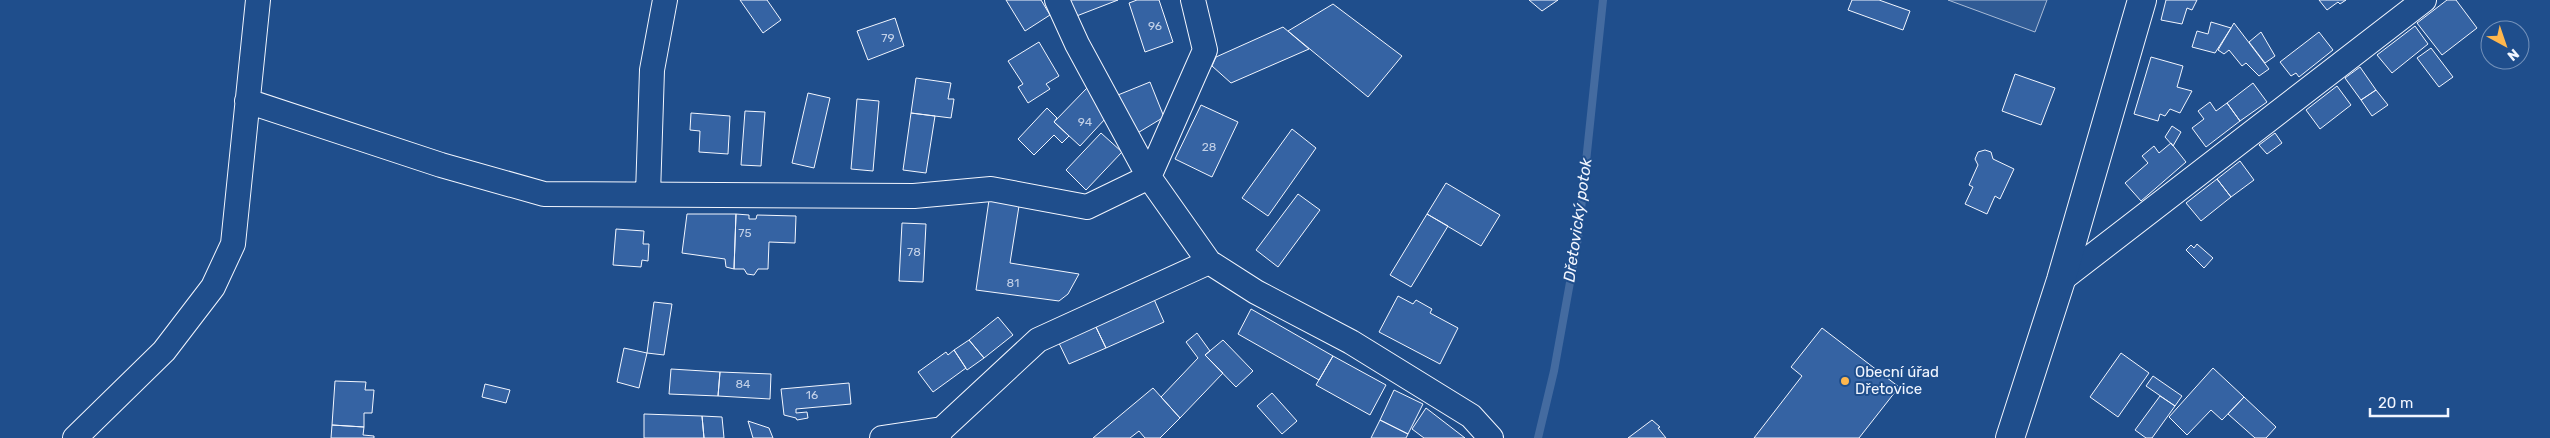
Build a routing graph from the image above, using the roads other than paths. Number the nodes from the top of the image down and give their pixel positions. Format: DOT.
graph roads {
  1 [pos="258,0"];
  2 [pos="665,0"];
  3 [pos="1057,0"];
  4 [pos="1193,0"];
  5 [pos="2142,0"];
  6 [pos="2424,0"];
  7 [pos="247,101"];
  8 [pos="1148,177"];
  9 [pos="648,194"];
  10 [pos="1209,262"];
  11 [pos="2062,280"];
  12 [pos="940,433"];
  13 [pos="75,438"];
  14 [pos="882,438"];
  15 [pos="1491,438"];
  16 [pos="2010,438"];
  1 -- 7 [label="street"];
  2 -- 9 [label="street"];
  3 -- 8 [label="street"];
  4 -- 8 [label="street"];
  5 -- 11 [label="main road"];
  6 -- 11 [label="street"];
  7 -- 9 [label="street"];
  7 -- 13 [label="street"];
  8 -- 9 [label="street"];
  8 -- 10 [label="street"];
  10 -- 12 [label="street"];
  10 -- 15 [label="street"];
  11 -- 16 [label="main road"];
  12 -- 14 [label="street"];
}
